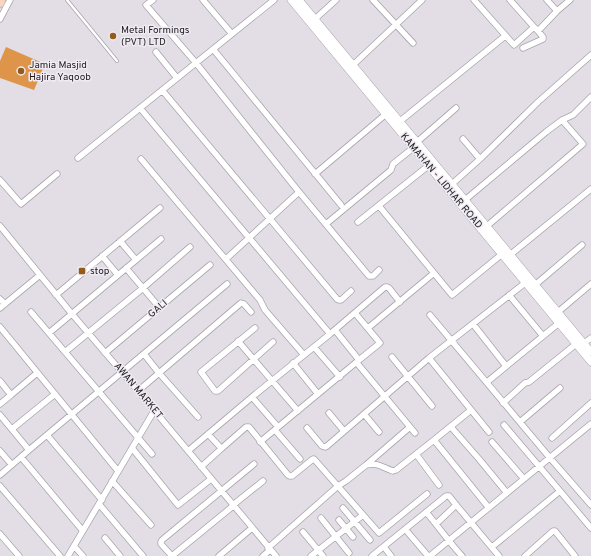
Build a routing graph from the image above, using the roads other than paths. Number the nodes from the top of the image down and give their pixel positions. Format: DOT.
graph roads {
  1 [pos="1,0"];
  2 [pos="10,0"];
  3 [pos="67,0"];
  4 [pos="153,0"];
  5 [pos="203,0"];
  6 [pos="274,0"];
  7 [pos="291,0"];
  8 [pos="299,0"];
  9 [pos="336,0"];
  10 [pos="373,0"];
  11 [pos="474,0"];
  12 [pos="510,0"];
  13 [pos="547,0"];
  14 [pos="570,0"];
  15 [pos="419,1"];
  16 [pos="0,3"];
  17 [pos="557,11"];
  18 [pos="0,19"];
  19 [pos="314,19"];
  20 [pos="396,25"];
  21 [pos="536,29"];
  22 [pos="232,34"];
  23 [pos="505,36"];
  24 [pos="413,43"];
  25 [pos="523,48"];
  26 [pos="213,49"];
  27 [pos="156,52"];
  28 [pos="591,54"];
  29 [pos="117,61"];
  30 [pos="196,63"];
  31 [pos="353,65"];
  32 [pos="177,78"];
  33 [pos="162,90"];
  34 [pos="591,97"];
  35 [pos="140,108"];
  36 [pos="456,108"];
  37 [pos="386,114"];
  38 [pos="562,120"];
  39 [pos="399,122"];
  40 [pos="463,139"];
  41 [pos="415,145"];
  42 [pos="78,158"];
  43 [pos="141,159"];
  44 [pos="480,159"];
  45 [pos="428,166"];
  46 [pos="57,174"];
  47 [pos="315,174"];
  48 [pos="0,180"];
  49 [pos="452,184"];
  50 [pos="591,189"];
  51 [pos="299,192"];
  52 [pos="465,200"];
  53 [pos="341,205"];
  54 [pos="379,206"];
  55 [pos="160,208"];
  56 [pos="269,219"];
  57 [pos="358,222"];
  58 [pos="326,224"];
  59 [pos="0,226"];
  60 [pos="486,226"];
  61 [pos="249,238"];
  62 [pos="161,239"];
  63 [pos="120,241"];
  64 [pos="582,244"];
  65 [pos="190,247"];
  66 [pos="502,254"];
  67 [pos="510,255"];
  68 [pos="102,256"];
  69 [pos="226,259"];
  70 [pos="136,260"];
  71 [pos="210,265"];
  72 [pos="126,268"];
  73 [pos="379,270"];
  74 [pos="434,273"];
  75 [pos="40,275"];
  76 [pos="118,275"];
  77 [pos="525,283"];
  78 [pos="227,284"];
  79 [pos="591,284"];
  80 [pos="535,285"];
  81 [pos="144,288"];
  82 [pos="351,291"];
  83 [pos="56,295"];
  84 [pos="509,295"];
  85 [pos="0,299"];
  86 [pos="400,302"];
  87 [pos="2,306"];
  88 [pos="159,307"];
  89 [pos="31,312"];
  90 [pos="251,312"];
  91 [pos="355,312"];
  92 [pos="558,312"];
  93 [pos="72,314"];
  94 [pos="430,315"];
  95 [pos="559,323"];
  96 [pos="472,324"];
  97 [pos="0,327"];
  98 [pos="255,328"];
  99 [pos="368,328"];
  100 [pos="335,330"];
  101 [pos="49,333"];
  102 [pos="88,333"];
  103 [pos="330,334"];
  104 [pos="543,336"];
  105 [pos="591,338"];
  106 [pos="451,340"];
  107 [pos="238,341"];
  108 [pos="273,342"];
  109 [pos="584,343"];
  110 [pos="576,344"];
  111 [pos="314,347"];
  112 [pos="65,352"];
  113 [pos="591,352"];
  114 [pos="105,353"];
  115 [pos="144,354"];
  116 [pos="304,354"];
  117 [pos="392,357"];
  118 [pos="429,358"];
  119 [pos="254,359"];
  120 [pos="358,362"];
  121 [pos="591,362"];
  122 [pos="293,363"];
  123 [pos="506,366"];
  124 [pos="122,372"];
  125 [pos="37,373"];
  126 [pos="159,373"];
  127 [pos="408,376"];
  128 [pos="340,377"];
  129 [pos="272,381"];
  130 [pos="0,382"];
  131 [pos="486,382"];
  132 [pos="560,388"];
  133 [pos="99,391"];
  134 [pos="138,391"];
  135 [pos="54,394"];
  136 [pos="318,394"];
  137 [pos="11,395"];
  138 [pos="252,397"];
  139 [pos="385,397"];
  140 [pos="503,403"];
  141 [pos="591,403"];
  142 [pos="0,404"];
  143 [pos="432,406"];
  144 [pos="471,410"];
  145 [pos="154,411"];
  146 [pos="298,411"];
  147 [pos="329,413"];
  148 [pos="71,414"];
  149 [pos="364,414"];
  150 [pos="0,415"];
  151 [pos="198,417"];
  152 [pos="520,422"];
  153 [pos="591,424"];
  154 [pos="504,425"];
  155 [pos="410,427"];
  156 [pos="451,427"];
  157 [pos="307,428"];
  158 [pos="12,429"];
  159 [pos="276,429"];
  160 [pos="344,431"];
  161 [pos="379,432"];
  162 [pos="489,432"];
  163 [pos="415,433"];
  164 [pos="208,434"];
  165 [pos="47,435"];
  166 [pos="138,438"];
  167 [pos="552,438"];
  168 [pos="434,440"];
  169 [pos="260,442"];
  170 [pos="492,442"];
  171 [pos="132,448"];
  172 [pos="222,448"];
  173 [pos="29,450"];
  174 [pos="0,451"];
  175 [pos="188,451"];
  176 [pos="152,454"];
  177 [pos="416,454"];
  178 [pos="21,457"];
  179 [pos="550,458"];
  180 [pos="300,460"];
  181 [pos="254,464"];
  182 [pos="12,465"];
  183 [pos="366,465"];
  184 [pos="201,466"];
  185 [pos="539,467"];
  186 [pos="118,471"];
  187 [pos="0,475"];
  188 [pos="211,479"];
  189 [pos="524,479"];
  190 [pos="112,481"];
  191 [pos="263,481"];
  192 [pos="439,485"];
  193 [pos="0,486"];
  194 [pos="338,486"];
  195 [pos="221,491"];
  196 [pos="560,491"];
  197 [pos="507,493"];
  198 [pos="427,494"];
  199 [pos="100,502"];
  200 [pos="233,505"];
  201 [pos="591,505"];
  202 [pos="457,506"];
  203 [pos="343,508"];
  204 [pos="489,508"];
  205 [pos="426,512"];
  206 [pos="363,515"];
  207 [pos="321,518"];
  208 [pos="339,520"];
  209 [pos="354,521"];
  210 [pos="471,522"];
  211 [pos="436,524"];
  212 [pos="151,525"];
  213 [pos="252,528"];
  214 [pos="591,528"];
  215 [pos="345,529"];
  216 [pos="405,529"];
  217 [pos="83,531"];
  218 [pos="303,532"];
  219 [pos="0,534"];
  220 [pos="336,536"];
  221 [pos="353,537"];
  222 [pos="105,538"];
  223 [pos="370,540"];
  224 [pos="448,541"];
  225 [pos="74,546"];
  226 [pos="384,547"];
  227 [pos="492,547"];
  228 [pos="270,549"];
  229 [pos="318,550"];
  230 [pos="349,553"];
  231 [pos="533,554"];
  232 [pos="574,555"];
  233 [pos="19,556"];
  234 [pos="60,556"];
  235 [pos="68,556"];
  236 [pos="83,556"];
  237 [pos="120,556"];
  238 [pos="143,556"];
  239 [pos="172,556"];
  240 [pos="219,556"];
  241 [pos="263,556"];
  242 [pos="276,556"];
  243 [pos="311,556"];
  244 [pos="323,556"];
  245 [pos="372,556"];
  246 [pos="391,556"];
  247 [pos="429,556"];
  248 [pos="462,556"];
  249 [pos="499,556"];
  250 [pos="525,556"];
  1 -- 16 [label="main road"];
  2 -- 18 [label="street"];
  3 -- 29 [label="lane"];
  4 -- 30 [label="street"];
  5 -- 22 [label="street"];
  6 -- 22 [label="street"];
  7 -- 37 [label="main road, KAMAHAN - LIDHAR ROAD"];
  8 -- 19 [label="main road, KAMAHAN - LIDHAR ROAD"];
  9 -- 19 [label="street"];
  10 -- 20 [label="street"];
  11 -- 23 [label="street"];
  12 -- 21 [label="street"];
  13 -- 17 [label="street"];
  14 -- 17 [label="street"];
  15 -- 20 [label="street"];
  17 -- 21 [label="street"];
  19 -- 31 [label="main road, KAMAHAN - LIDHAR ROAD"];
  20 -- 24 [label="street"];
  20 -- 31 [label="street"];
  21 -- 23 [label="street"];
  21 -- 25 [label="street"];
  22 -- 26 [label="street"];
  23 -- 39 [label="street"];
  26 -- 30 [label="street"];
  26 -- 47 [label="street"];
  27 -- 32 [label="street"];
  28 -- 44 [label="street"];
  30 -- 32 [label="street"];
  30 -- 51 [label="street"];
  31 -- 39 [label="main road, KAMAHAN - LIDHAR ROAD"];
  32 -- 33 [label="street"];
  33 -- 35 [label="street"];
  33 -- 56 [label="street"];
  34 -- 38 [label="street"];
  35 -- 42 [label="street"];
  35 -- 61 [label="street"];
  36 -- 41 [label="street"];
  37 -- 41 [label="main road, KAMAHAN - LIDHAR ROAD"];
  37 -- 47 [label="street"];
  38 -- 52 [label="street"];
  38 -- 60 [label="street"];
  39 -- 41 [label="main road, KAMAHAN - LIDHAR ROAD"];
  40 -- 44 [label="street"];
  41 -- 45 [label="main road, KAMAHAN - LIDHAR ROAD"];
  41 -- 49 [label="main road, KAMAHAN - LIDHAR ROAD"];
  41 -- 58 [label="street"];
  43 -- 69 [label="street"];
  44 -- 49 [label="street"];
  45 -- 54 [label="street"];
  45 -- 66 [label="main road, KAMAHAN - LIDHAR ROAD"];
  46 -- 48 [label="street"];
  47 -- 53 [label="street"];
  49 -- 52 [label="main road, KAMAHAN - LIDHAR ROAD"];
  50 -- 67 [label="street"];
  51 -- 56 [label="street"];
  51 -- 58 [label="street"];
  52 -- 60 [label="main road, KAMAHAN - LIDHAR ROAD"];
  54 -- 57 [label="street"];
  54 -- 74 [label="street"];
  55 -- 63 [label="street"];
  56 -- 61 [label="street"];
  56 -- 82 [label="street"];
  58 -- 73 [label="street"];
  59 -- 75 [label="street, AWAN MARKET"];
  60 -- 67 [label="main road, KAMAHAN - LIDHAR ROAD"];
  61 -- 69 [label="street"];
  61 -- 103 [label="street"];
  62 -- 70 [label="street"];
  63 -- 68 [label="street"];
  63 -- 70 [label="street"];
  64 -- 80 [label="street"];
  65 -- 81 [label="street"];
  66 -- 74 [label="street"];
  66 -- 77 [label="main road, KAMAHAN - LIDHAR ROAD"];
  67 -- 80 [label="main road, KAMAHAN - LIDHAR ROAD"];
  68 -- 76 [label="street"];
  68 -- 83 [label="street"];
  69 -- 116 [label="street"];
  70 -- 72 [label="street"];
  71 -- 88 [label="street, GALI"];
  72 -- 76 [label="street"];
  72 -- 81 [label="street"];
  74 -- 86 [label="street"];
  75 -- 83 [label="street, AWAN MARKET"];
  75 -- 87 [label="street"];
  76 -- 93 [label="street"];
  77 -- 84 [label="street"];
  77 -- 95 [label="main road, KAMAHAN - LIDHAR ROAD"];
  78 -- 115 [label="street"];
  79 -- 92 [label="street"];
  80 -- 92 [label="main road, KAMAHAN - LIDHAR ROAD"];
  81 -- 88 [label="street"];
  81 -- 102 [label="street"];
  83 -- 93 [label="street, AWAN MARKET"];
  84 -- 96 [label="street"];
  84 -- 104 [label="street"];
  85 -- 87 [label="street"];
  86 -- 91 [label="street"];
  86 -- 99 [label="street"];
  88 -- 114 [label="street, GALI"];
  89 -- 101 [label="street"];
  90 -- 126 [label="street"];
  91 -- 99 [label="street"];
  91 -- 100 [label="street"];
  92 -- 109 [label="main road, KAMAHAN - LIDHAR ROAD"];
  93 -- 101 [label="street"];
  93 -- 102 [label="street, AWAN MARKET"];
  94 -- 106 [label="street"];
  95 -- 104 [label="street"];
  95 -- 110 [label="main road, KAMAHAN - LIDHAR ROAD"];
  96 -- 106 [label="street"];
  96 -- 123 [label="street"];
  97 -- 125 [label="street"];
  98 -- 107 [label="street"];
  99 -- 120 [label="street"];
  100 -- 103 [label="street"];
  100 -- 120 [label="street"];
  101 -- 112 [label="street"];
  102 -- 112 [label="street"];
  102 -- 114 [label="street, AWAN MARKET"];
  103 -- 111 [label="street"];
  104 -- 123 [label="street"];
  105 -- 109 [label="street"];
  106 -- 118 [label="street"];
  106 -- 131 [label="street"];
  107 -- 119 [label="street"];
  107 -- 119 [label="street"];
  108 -- 119 [label="street"];
  109 -- 113 [label="main road, KAMAHAN - LIDHAR ROAD"];
  110 -- 121 [label="main road, KAMAHAN - LIDHAR ROAD"];
  110 -- 140 [label="street"];
  111 -- 116 [label="street"];
  111 -- 128 [label="street"];
  112 -- 133 [label="street"];
  114 -- 124 [label="street, AWAN MARKET"];
  115 -- 124 [label="street"];
  115 -- 126 [label="street"];
  116 -- 122 [label="street"];
  117 -- 127 [label="street"];
  118 -- 127 [label="street"];
  118 -- 144 [label="street"];
  119 -- 129 [label="street"];
  120 -- 128 [label="street"];
  120 -- 139 [label="street"];
  122 -- 129 [label="street"];
  122 -- 136 [label="street"];
  123 -- 131 [label="street"];
  124 -- 133 [label="street"];
  124 -- 134 [label="street, AWAN MARKET"];
  125 -- 135 [label="street"];
  125 -- 137 [label="street"];
  126 -- 134 [label="street"];
  126 -- 151 [label="street"];
  127 -- 139 [label="street"];
  127 -- 143 [label="street"];
  128 -- 136 [label="street"];
  129 -- 138 [label="street"];
  129 -- 146 [label="street"];
  130 -- 137 [label="street"];
  131 -- 140 [label="street"];
  132 -- 152 [label="street"];
  133 -- 148 [label="street"];
  133 -- 166 [label="street"];
  134 -- 145 [label="street, AWAN MARKET"];
  135 -- 148 [label="street"];
  135 -- 158 [label="street"];
  136 -- 146 [label="street"];
  137 -- 142 [label="street"];
  138 -- 159 [label="street"];
  138 -- 164 [label="street"];
  139 -- 149 [label="street"];
  139 -- 155 [label="street"];
  140 -- 152 [label="street"];
  141 -- 167 [label="street"];
  144 -- 156 [label="street"];
  144 -- 162 [label="street"];
  145 -- 166 [label="street"];
  145 -- 175 [label="street, AWAN MARKET"];
  146 -- 159 [label="street"];
  147 -- 160 [label="street"];
  148 -- 165 [label="street"];
  148 -- 186 [label="street"];
  149 -- 160 [label="street"];
  149 -- 161 [label="street"];
  150 -- 158 [label="street"];
  152 -- 179 [label="street"];
  153 -- 179 [label="street"];
  154 -- 185 [label="street"];
  155 -- 163 [label="street"];
  155 -- 183 [label="street"];
  156 -- 168 [label="street"];
  156 -- 197 [label="street"];
  157 -- 160 [label="street"];
  158 -- 173 [label="street"];
  159 -- 169 [label="street"];
  159 -- 180 [label="street"];
  164 -- 172 [label="street"];
  164 -- 175 [label="street"];
  165 -- 173 [label="street"];
  165 -- 199 [label="street"];
  166 -- 171 [label="street"];
  166 -- 176 [label="street"];
  168 -- 177 [label="street"];
  168 -- 204 [label="street"];
  169 -- 172 [label="street"];
  169 -- 194 [label="street"];
  170 -- 189 [label="street"];
  171 -- 186 [label="street"];
  171 -- 188 [label="street"];
  172 -- 184 [label="street"];
  173 -- 178 [label="street"];
  174 -- 182 [label="street"];
  175 -- 184 [label="street, AWAN MARKET"];
  177 -- 183 [label="street"];
  177 -- 192 [label="street"];
  178 -- 182 [label="street"];
  178 -- 217 [label="street"];
  179 -- 185 [label="street"];
  179 -- 201 [label="street"];
  181 -- 195 [label="street"];
  182 -- 187 [label="street"];
  183 -- 194 [label="street"];
  184 -- 188 [label="street, AWAN MARKET"];
  185 -- 189 [label="street"];
  185 -- 196 [label="street"];
  186 -- 190 [label="street"];
  188 -- 195 [label="street, AWAN MARKET"];
  189 -- 197 [label="street"];
  190 -- 199 [label="street"];
  190 -- 212 [label="street"];
  191 -- 200 [label="street"];
  193 -- 234 [label="street"];
  194 -- 206 [label="street"];
  194 -- 228 [label="street"];
  195 -- 200 [label="street, AWAN MARKET"];
  195 -- 239 [label="street"];
  196 -- 214 [label="street"];
  196 -- 227 [label="street"];
  197 -- 204 [label="street"];
  198 -- 206 [label="street"];
  199 -- 217 [label="street"];
  199 -- 238 [label="street"];
  200 -- 213 [label="street, AWAN MARKET"];
  200 -- 239 [label="street"];
  202 -- 205 [label="street"];
  202 -- 210 [label="street"];
  202 -- 211 [label="street"];
  203 -- 209 [label="street"];
  204 -- 210 [label="street"];
  205 -- 211 [label="street"];
  205 -- 216 [label="street"];
  206 -- 209 [label="street"];
  207 -- 220 [label="street"];
  208 -- 215 [label="street"];
  209 -- 215 [label="street"];
  209 -- 223 [label="street"];
  210 -- 224 [label="street"];
  210 -- 227 [label="street"];
  211 -- 224 [label="street"];
  213 -- 228 [label="street, AWAN MARKET"];
  213 -- 240 [label="street"];
  215 -- 220 [label="street"];
  215 -- 221 [label="street"];
  216 -- 226 [label="street"];
  216 -- 247 [label="street"];
  217 -- 225 [label="street"];
  218 -- 229 [label="street"];
  219 -- 233 [label="street"];
  220 -- 229 [label="street"];
  220 -- 230 [label="street"];
  222 -- 237 [label="street"];
  224 -- 247 [label="street"];
  224 -- 248 [label="street"];
  225 -- 235 [label="street"];
  225 -- 236 [label="street"];
  226 -- 245 [label="street"];
  226 -- 246 [label="street"];
  227 -- 249 [label="street"];
  228 -- 241 [label="street"];
  228 -- 242 [label="street, AWAN MARKET"];
  229 -- 243 [label="street"];
  229 -- 244 [label="street"];
  231 -- 232 [label="street"];
  231 -- 250 [label="street"];
}
